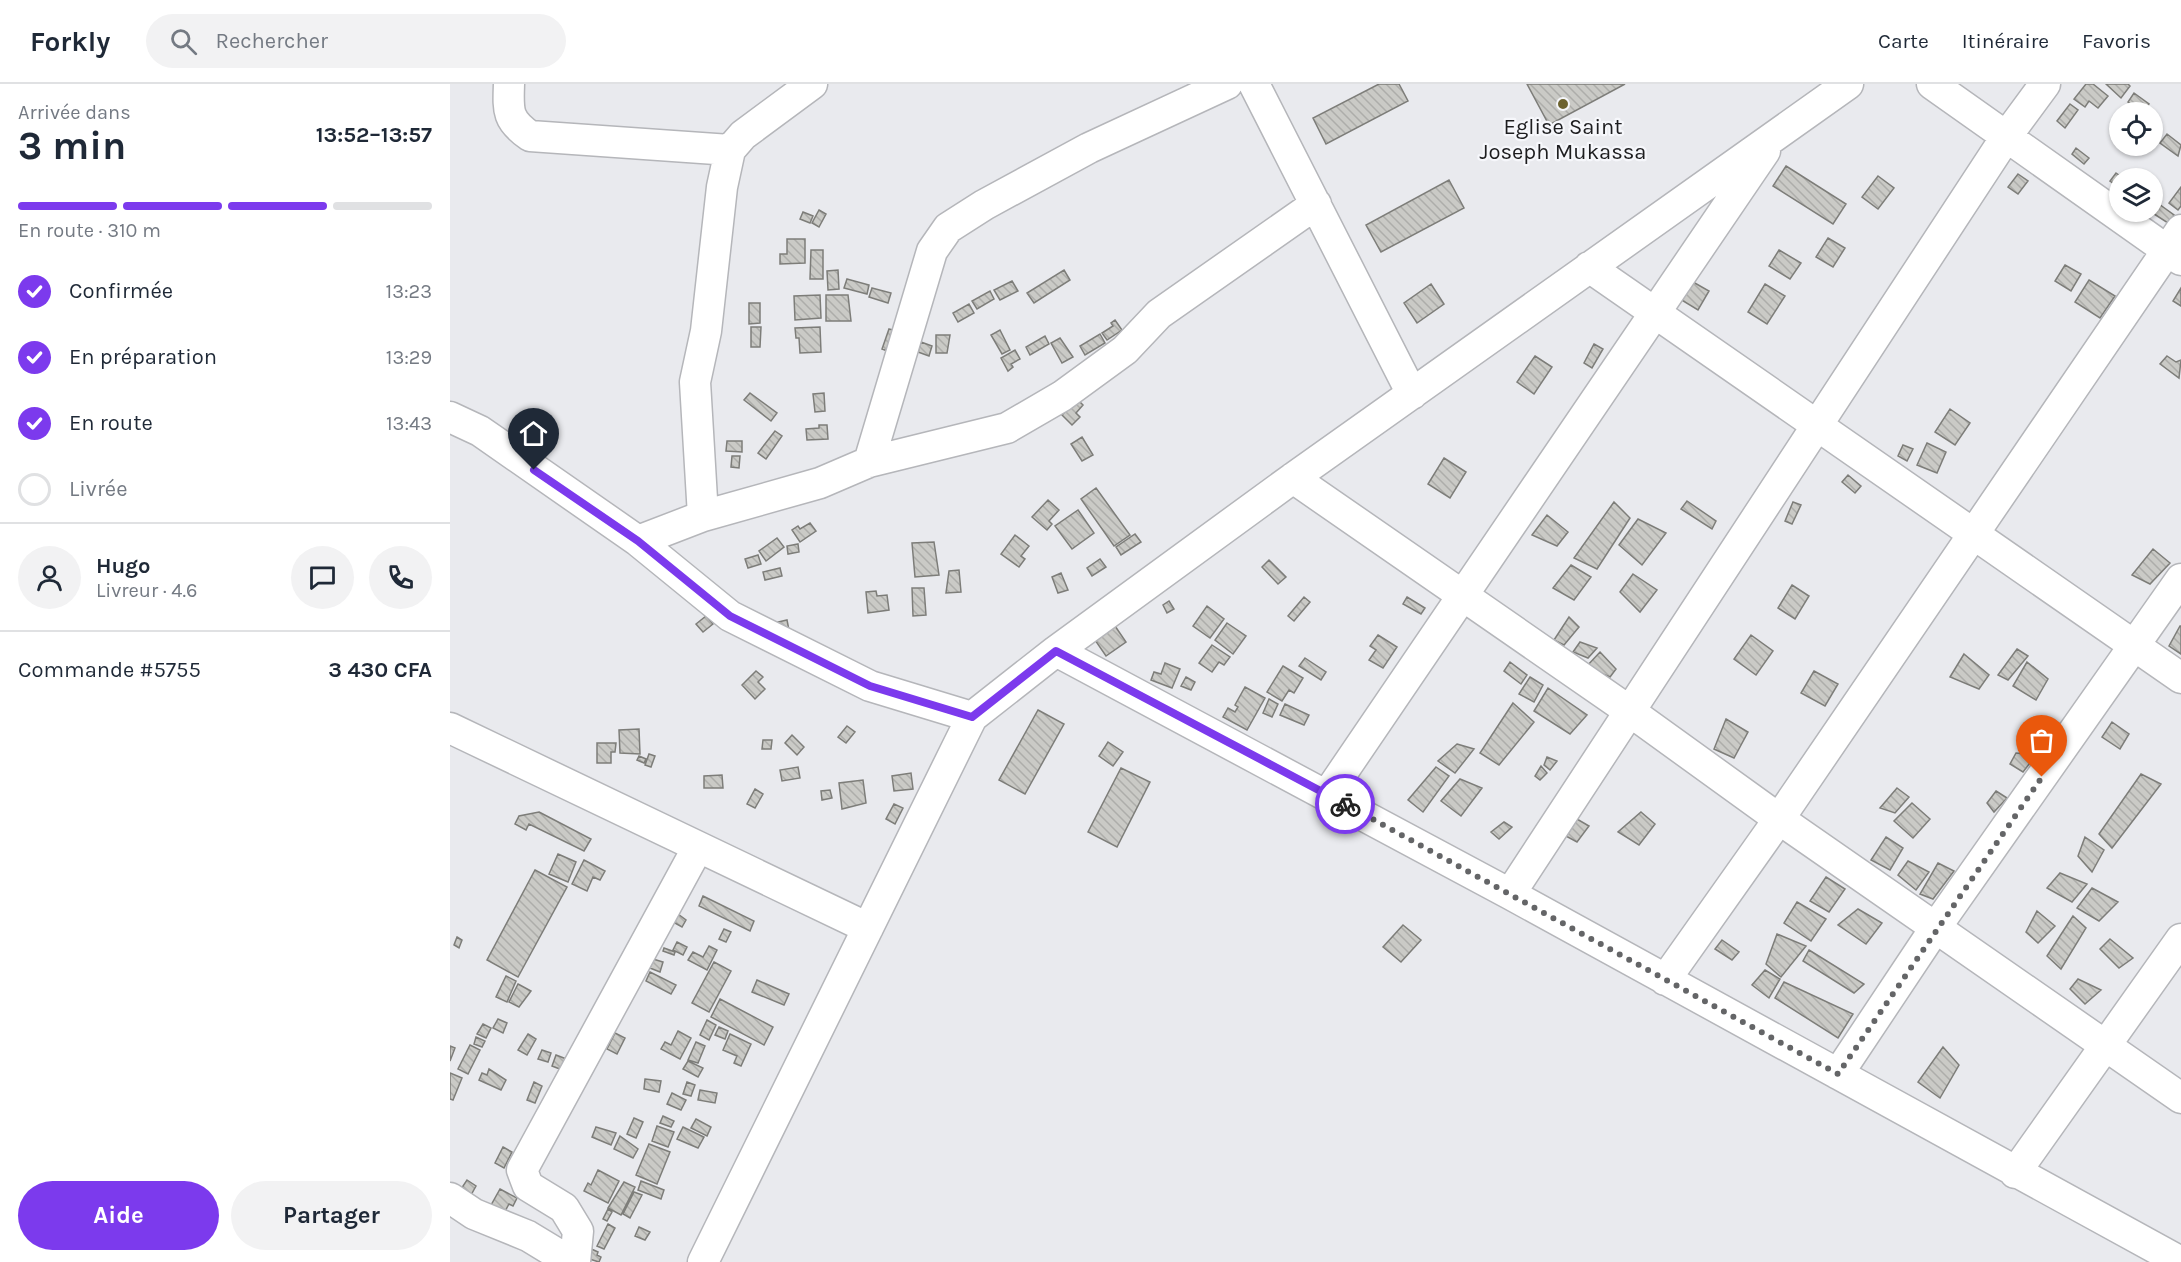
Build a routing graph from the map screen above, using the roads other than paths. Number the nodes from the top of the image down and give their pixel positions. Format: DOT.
graph roads {
  1 [pos="508,84"];
  2 [pos="812,84"];
  3 [pos="1227,84"];
  4 [pos="1254,84"];
  5 [pos="1932,84"];
  6 [pos="2045,84"];
  7 [pos="1836,88"];
  8 [pos="1777,134"];
  9 [pos="2006,137"];
  10 [pos="730,150"];
  11 [pos="1316,204"];
  12 [pos="2176,247"];
  13 [pos="1589,267"];
  14 [pos="1654,313"];
  15 [pos="1412,394"];
  16 [pos="450,417"];
  17 [pos="1816,425"];
  18 [pos="869,462"];
  19 [pos="1293,478"];
  20 [pos="703,516"];
  21 [pos="1973,534"];
  22 [pos="638,541"];
  23 [pos="2181,579"];
  24 [pos="1461,595"];
  25 [pos="2134,646"];
  26 [pos="1056,651"];
  27 [pos="2181,678"];
  28 [pos="1628,710"];
  29 [pos="972,717"];
  30 [pos="450,728"];
  31 [pos="1327,795"];
  32 [pos="1779,819"];
  33 [pos="698,847"];
  34 [pos="1510,894"];
  35 [pos="1936,927"];
  36 [pos="868,928"];
  37 [pos="2181,939"];
  38 [pos="1665,980"];
  39 [pos="2106,1046"];
  40 [pos="1838,1074"];
  41 [pos="2181,1098"];
  42 [pos="2015,1173"];
  43 [pos="450,1198"];
  44 [pos="2179,1258"];
  45 [pos="573,1262"];
  46 [pos="703,1262"];
  1 -- 10 [label="street"];
  2 -- 10 [label="street"];
  3 -- 18 [label="street"];
  4 -- 11 [label="street"];
  5 -- 9 [label="street"];
  6 -- 9 [label="street"];
  7 -- 8 [label="street"];
  8 -- 13 [label="street"];
  8 -- 14 [label="street"];
  9 -- 12 [label="street"];
  9 -- 17 [label="street"];
  10 -- 20 [label="street"];
  11 -- 15 [label="street"];
  11 -- 18 [label="street"];
  12 -- 21 [label="street"];
  13 -- 14 [label="street"];
  13 -- 15 [label="street"];
  14 -- 17 [label="street"];
  14 -- 24 [label="street"];
  15 -- 19 [label="street"];
  16 -- 22 [label="street"];
  17 -- 21 [label="street"];
  17 -- 28 [label="street"];
  18 -- 20 [label="street"];
  19 -- 24 [label="street"];
  19 -- 26 [label="street"];
  20 -- 22 [label="street"];
  21 -- 25 [label="street"];
  21 -- 32 [label="street"];
  22 -- 29 [label="street"];
  23 -- 25 [label="street"];
  24 -- 28 [label="street"];
  24 -- 31 [label="street"];
  25 -- 27 [label="street"];
  25 -- 35 [label="street"];
  26 -- 29 [label="street"];
  26 -- 31 [label="street"];
  28 -- 32 [label="street"];
  28 -- 34 [label="street"];
  29 -- 36 [label="street"];
  30 -- 33 [label="street"];
  31 -- 34 [label="street"];
  32 -- 35 [label="street"];
  32 -- 38 [label="street"];
  33 -- 36 [label="street"];
  33 -- 45 [label="street"];
  34 -- 38 [label="street"];
  35 -- 39 [label="street"];
  35 -- 40 [label="street"];
  36 -- 46 [label="street"];
  37 -- 39 [label="street"];
  38 -- 40 [label="street"];
  39 -- 41 [label="street"];
  39 -- 42 [label="street"];
  40 -- 42 [label="street"];
  42 -- 44 [label="street"];
  43 -- 45 [label="street"];
}
